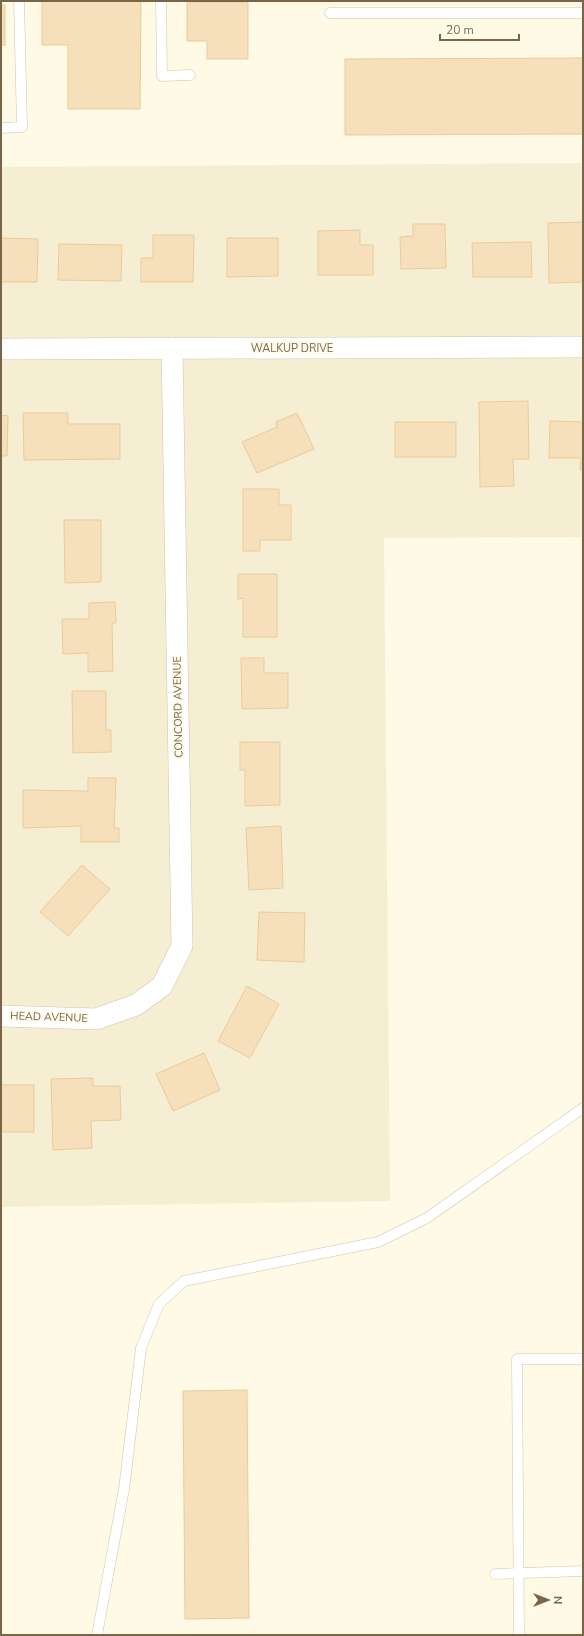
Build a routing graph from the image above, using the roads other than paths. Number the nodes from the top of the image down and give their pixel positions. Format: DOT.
graph roads {
  1 [pos="19,1"];
  2 [pos="161,1"];
  3 [pos="330,13"];
  4 [pos="583,13"];
  5 [pos="190,75"];
  6 [pos="1,128"];
  7 [pos="172,348"];
  8 [pos="583,348"];
  9 [pos="1,349"];
  10 [pos="1,1016"];
  11 [pos="96,1019"];
  12 [pos="583,1108"];
  13 [pos="583,1359"];
  14 [pos="583,1572"];
  15 [pos="518,1573"];
  16 [pos="495,1574"];
  17 [pos="97,1635"];
  18 [pos="519,1635"];
  1 -- 6 [label="lane"];
  2 -- 5 [label="lane"];
  3 -- 4 [label="lane"];
  7 -- 8 [label="street, WALKUP DRIVE"];
  7 -- 9 [label="street, WALKUP DRIVE"];
  7 -- 11 [label="street, CONCORD AVENUE"];
  10 -- 11 [label="street, HEAD AVENUE"];
  12 -- 17 [label="lane"];
  13 -- 15 [label="lane"];
  14 -- 15 [label="lane"];
  15 -- 16 [label="lane"];
  15 -- 18 [label="lane"];
}
